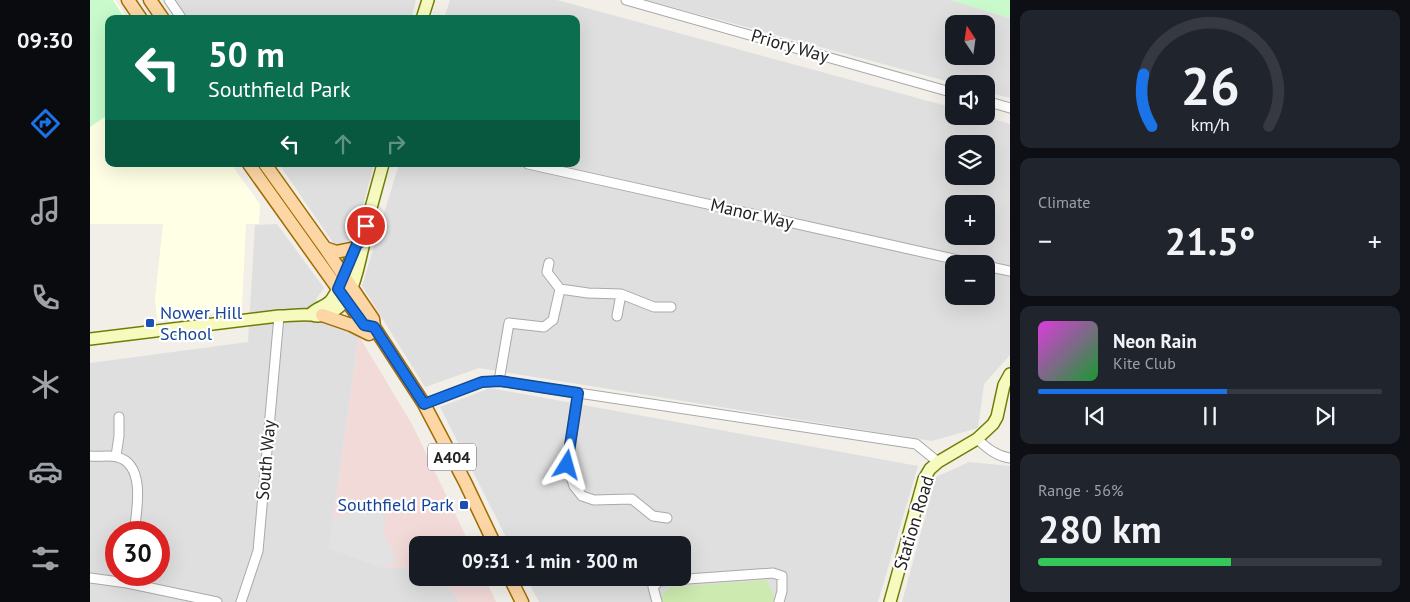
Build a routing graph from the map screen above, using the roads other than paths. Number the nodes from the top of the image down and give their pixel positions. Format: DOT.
graph roads {
  1 [pos="128,0"];
  2 [pos="150,0"];
  3 [pos="170,0"];
  4 [pos="428,0"];
  5 [pos="626,0"];
  6 [pos="138,15"];
  7 [pos="160,15"];
  8 [pos="179,15"];
  9 [pos="423,15"];
  10 [pos="945,90"];
  11 [pos="995,104"];
  12 [pos="1010,108"];
  13 [pos="251,167"];
  14 [pos="267,167"];
  15 [pos="382,167"];
  16 [pos="541,167"];
  17 [pos="359,245"];
  18 [pos="326,248"];
  19 [pos="945,257"];
  20 [pos="549,263"];
  21 [pos="995,268"];
  22 [pos="1010,271"];
  23 [pos="345,276"];
  24 [pos="352,287"];
  25 [pos="338,289"];
  26 [pos="560,289"];
  27 [pos="621,294"];
  28 [pos="346,300"];
  29 [pos="671,307"];
  30 [pos="316,315"];
  31 [pos="279,316"];
  32 [pos="617,316"];
  33 [pos="374,327"];
  34 [pos="381,338"];
  35 [pos="90,339"];
  36 [pos="1010,374"];
  37 [pos="500,381"];
  38 [pos="578,393"];
  39 [pos="424,404"];
  40 [pos="120,417"];
  41 [pos="977,439"];
  42 [pos="90,456"];
  43 [pos="116,456"];
  44 [pos="1010,458"];
  45 [pos="938,462"];
  46 [pos="667,518"];
  47 [pos="135,521"];
  48 [pos="491,536"];
  49 [pos="90,578"];
  50 [pos="105,578"];
  51 [pos="155,586"];
  52 [pos="514,586"];
  53 [pos="217,602"];
  54 [pos="241,602"];
  55 [pos="522,602"];
  56 [pos="657,602"];
  57 [pos="779,602"];
  58 [pos="890,602"];
  1 -- 6 [label="main road"];
  2 -- 7 [label="main road"];
  3 -- 8 [label="street"];
  4 -- 9 [label="street"];
  5 -- 10 [label="street, Priory Way"];
  11 -- 12 [label="street"];
  13 -- 25 [label="main road, A404"];
  14 -- 18 [label="main road, A404"];
  15 -- 17 [label="street"];
  16 -- 19 [label="street, Manor Way"];
  17 -- 18 [label="main road"];
  17 -- 23 [label="street"];
  17 -- 24 [label="street"];
  18 -- 23 [label="main road, A404"];
  20 -- 26 [label="street"];
  21 -- 22 [label="street"];
  23 -- 24 [label="main road, A404"];
  23 -- 25 [label="street"];
  24 -- 28 [label="street"];
  24 -- 33 [label="main road, A404"];
  25 -- 28 [label="main road, A404"];
  25 -- 30 [label="street"];
  26 -- 27 [label="street"];
  26 -- 37 [label="street"];
  27 -- 29 [label="street"];
  27 -- 32 [label="street"];
  28 -- 30 [label="street"];
  28 -- 33 [label="main road, A404"];
  30 -- 31 [label="street"];
  30 -- 34 [label="main road"];
  31 -- 35 [label="street"];
  31 -- 54 [label="street, South Way"];
  33 -- 34 [label="main road, A404"];
  34 -- 39 [label="main road, A404"];
  36 -- 41 [label="street, Station Road"];
  37 -- 38 [label="street"];
  37 -- 39 [label="street"];
  38 -- 45 [label="street"];
  38 -- 46 [label="street"];
  39 -- 48 [label="main road, A404"];
  40 -- 43 [label="street"];
  41 -- 44 [label="street"];
  41 -- 45 [label="street, Station Road"];
  42 -- 43 [label="street"];
  43 -- 47 [label="street"];
  45 -- 58 [label="street, Station Road"];
  49 -- 50 [label="street"];
  51 -- 53 [label="street"];
  52 -- 55 [label="main road"];
  56 -- 57 [label="street"];
}
